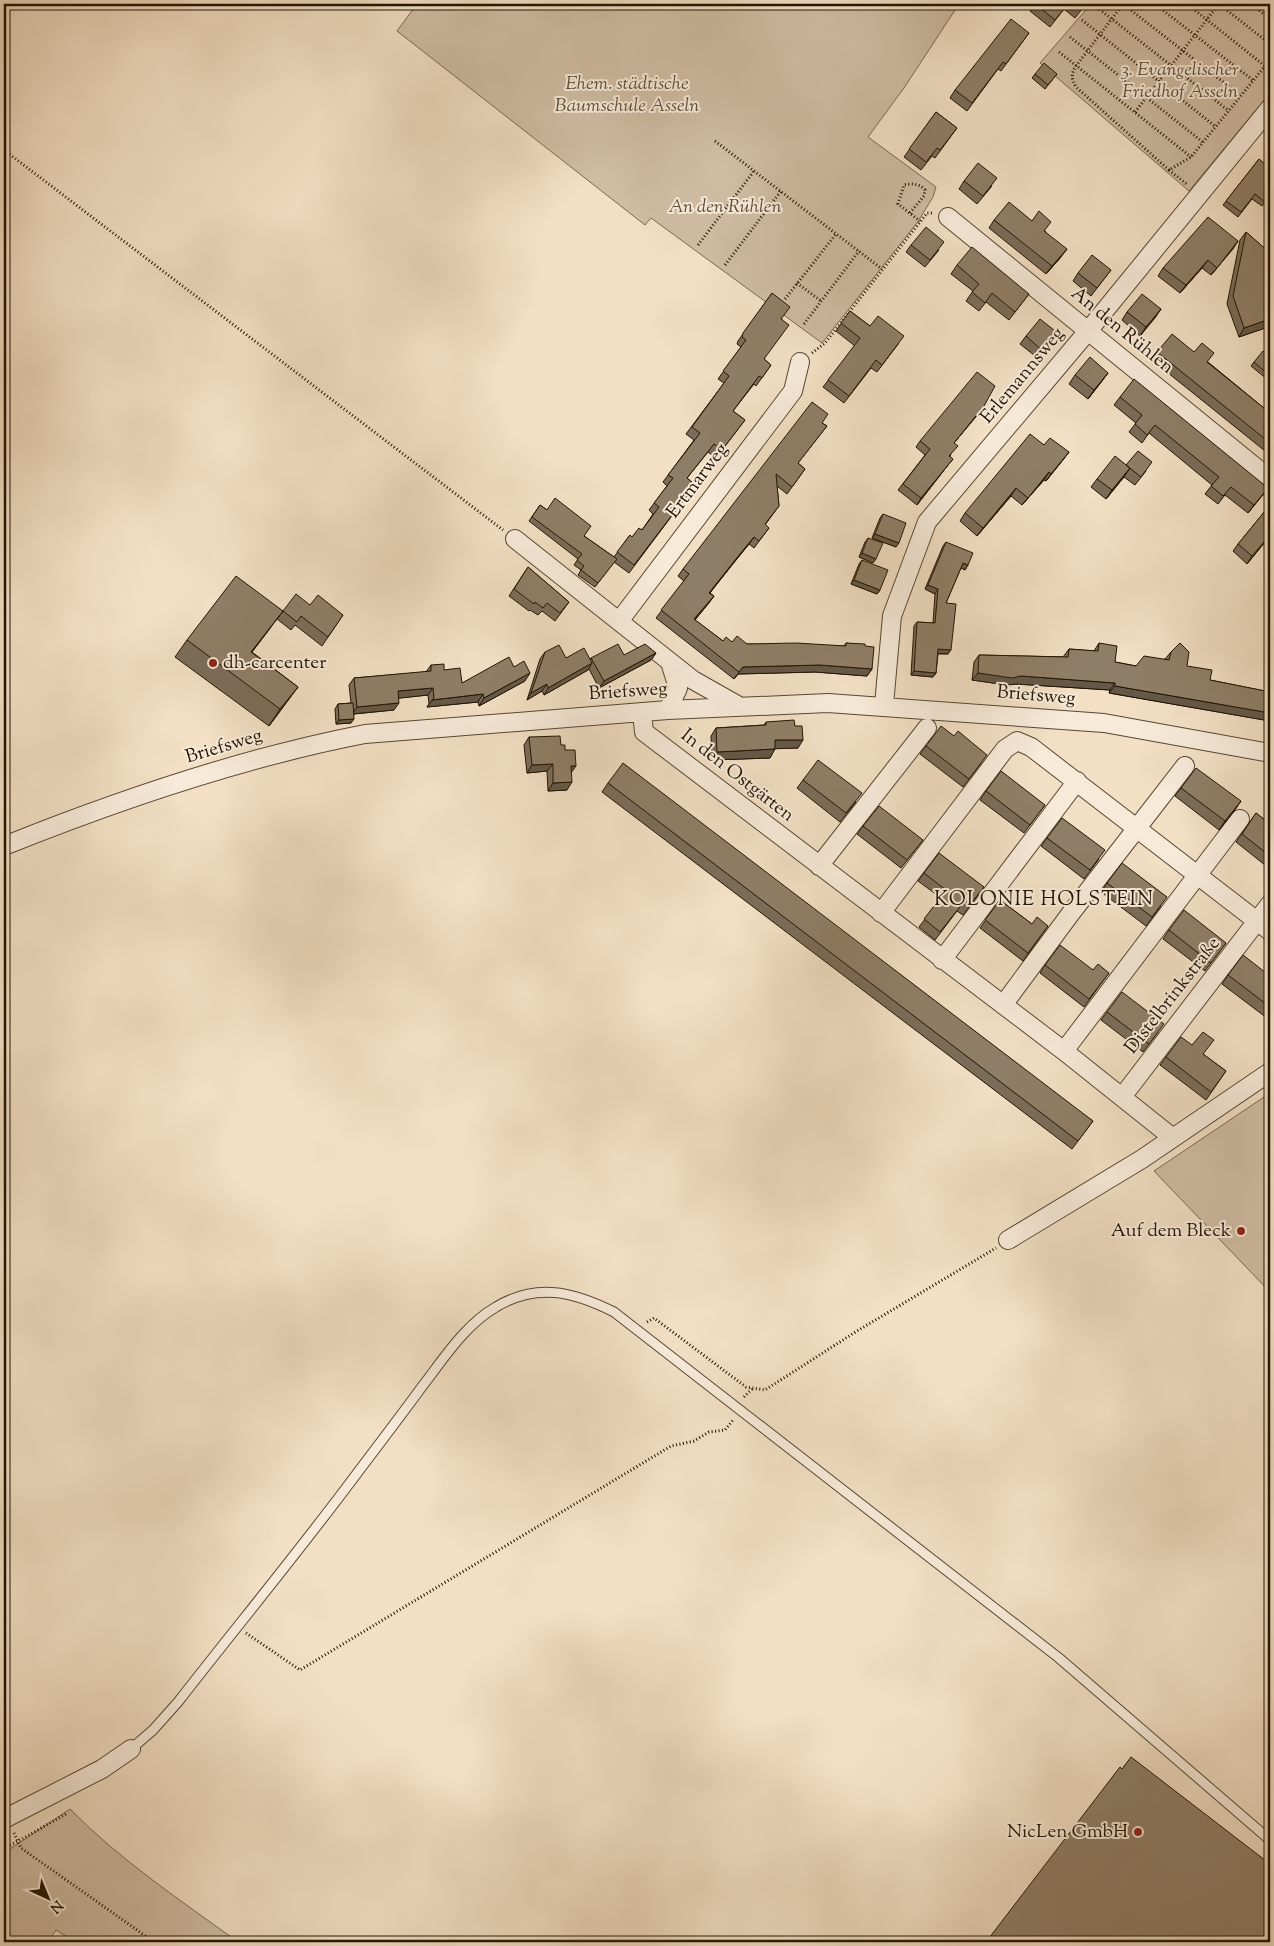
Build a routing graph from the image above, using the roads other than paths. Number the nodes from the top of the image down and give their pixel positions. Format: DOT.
graph roads {
  1 [pos="1270,108"];
  2 [pos="941,215"];
  3 [pos="1088,331"];
  4 [pos="800,362"];
  5 [pos="1270,478"];
  6 [pos="515,539"];
  7 [pos="620,620"];
  8 [pos="670,662"];
  9 [pos="884,705"];
  10 [pos="742,707"];
  11 [pos="668,710"];
  12 [pos="642,712"];
  13 [pos="927,728"];
  14 [pos="1270,753"];
  15 [pos="1185,766"];
  16 [pos="1077,781"];
  17 [pos="1240,819"];
  18 [pos="1137,828"];
  19 [pos="4,846"];
  20 [pos="819,866"];
  21 [pos="1198,875"];
  22 [pos="1270,904"];
  23 [pos="881,913"];
  24 [pos="1264,926"];
  25 [pos="942,960"];
  26 [pos="1003,1005"];
  27 [pos="1064,1051"];
  28 [pos="1270,1072"];
  29 [pos="1122,1096"];
  30 [pos="1173,1138"];
  31 [pos="1008,1240"];
  32 [pos="131,1749"];
  33 [pos="8,1826"];
  34 [pos="1270,1840"];
  1 -- 3 [label="street, Erlemannsweg"];
  2 -- 3 [label="street, An den Rühlen"];
  3 -- 5 [label="street, An den Rühlen"];
  3 -- 9 [label="street, Erlemannsweg"];
  4 -- 7 [label="street, Ertmarweg"];
  6 -- 7 [label="street"];
  7 -- 8 [label="street"];
  8 -- 10 [label="street"];
  8 -- 11 [label="street"];
  9 -- 10 [label="street, Briefsweg"];
  9 -- 14 [label="street, Briefsweg"];
  10 -- 11 [label="street, Briefsweg"];
  11 -- 12 [label="street, Briefsweg"];
  12 -- 19 [label="street, Briefsweg"];
  12 -- 20 [label="street, In den Ostgärten"];
  13 -- 20 [label="street"];
  15 -- 18 [label="street"];
  16 -- 18 [label="street"];
  16 -- 23 [label="street"];
  16 -- 25 [label="street"];
  17 -- 21 [label="street"];
  18 -- 21 [label="street"];
  18 -- 26 [label="street"];
  20 -- 23 [label="street, In den Ostgärten"];
  21 -- 24 [label="street"];
  21 -- 27 [label="street"];
  22 -- 24 [label="street, Distelbrinkstraße"];
  23 -- 25 [label="street, In den Ostgärten"];
  24 -- 29 [label="street, Distelbrinkstraße"];
  25 -- 26 [label="street, In den Ostgärten"];
  26 -- 27 [label="street, In den Ostgärten"];
  27 -- 29 [label="street, In den Ostgärten"];
  28 -- 30 [label="street"];
  29 -- 30 [label="street, In den Ostgärten"];
  30 -- 31 [label="street"];
  32 -- 33 [label="street"];
  32 -- 34 [label="lane"];
}
